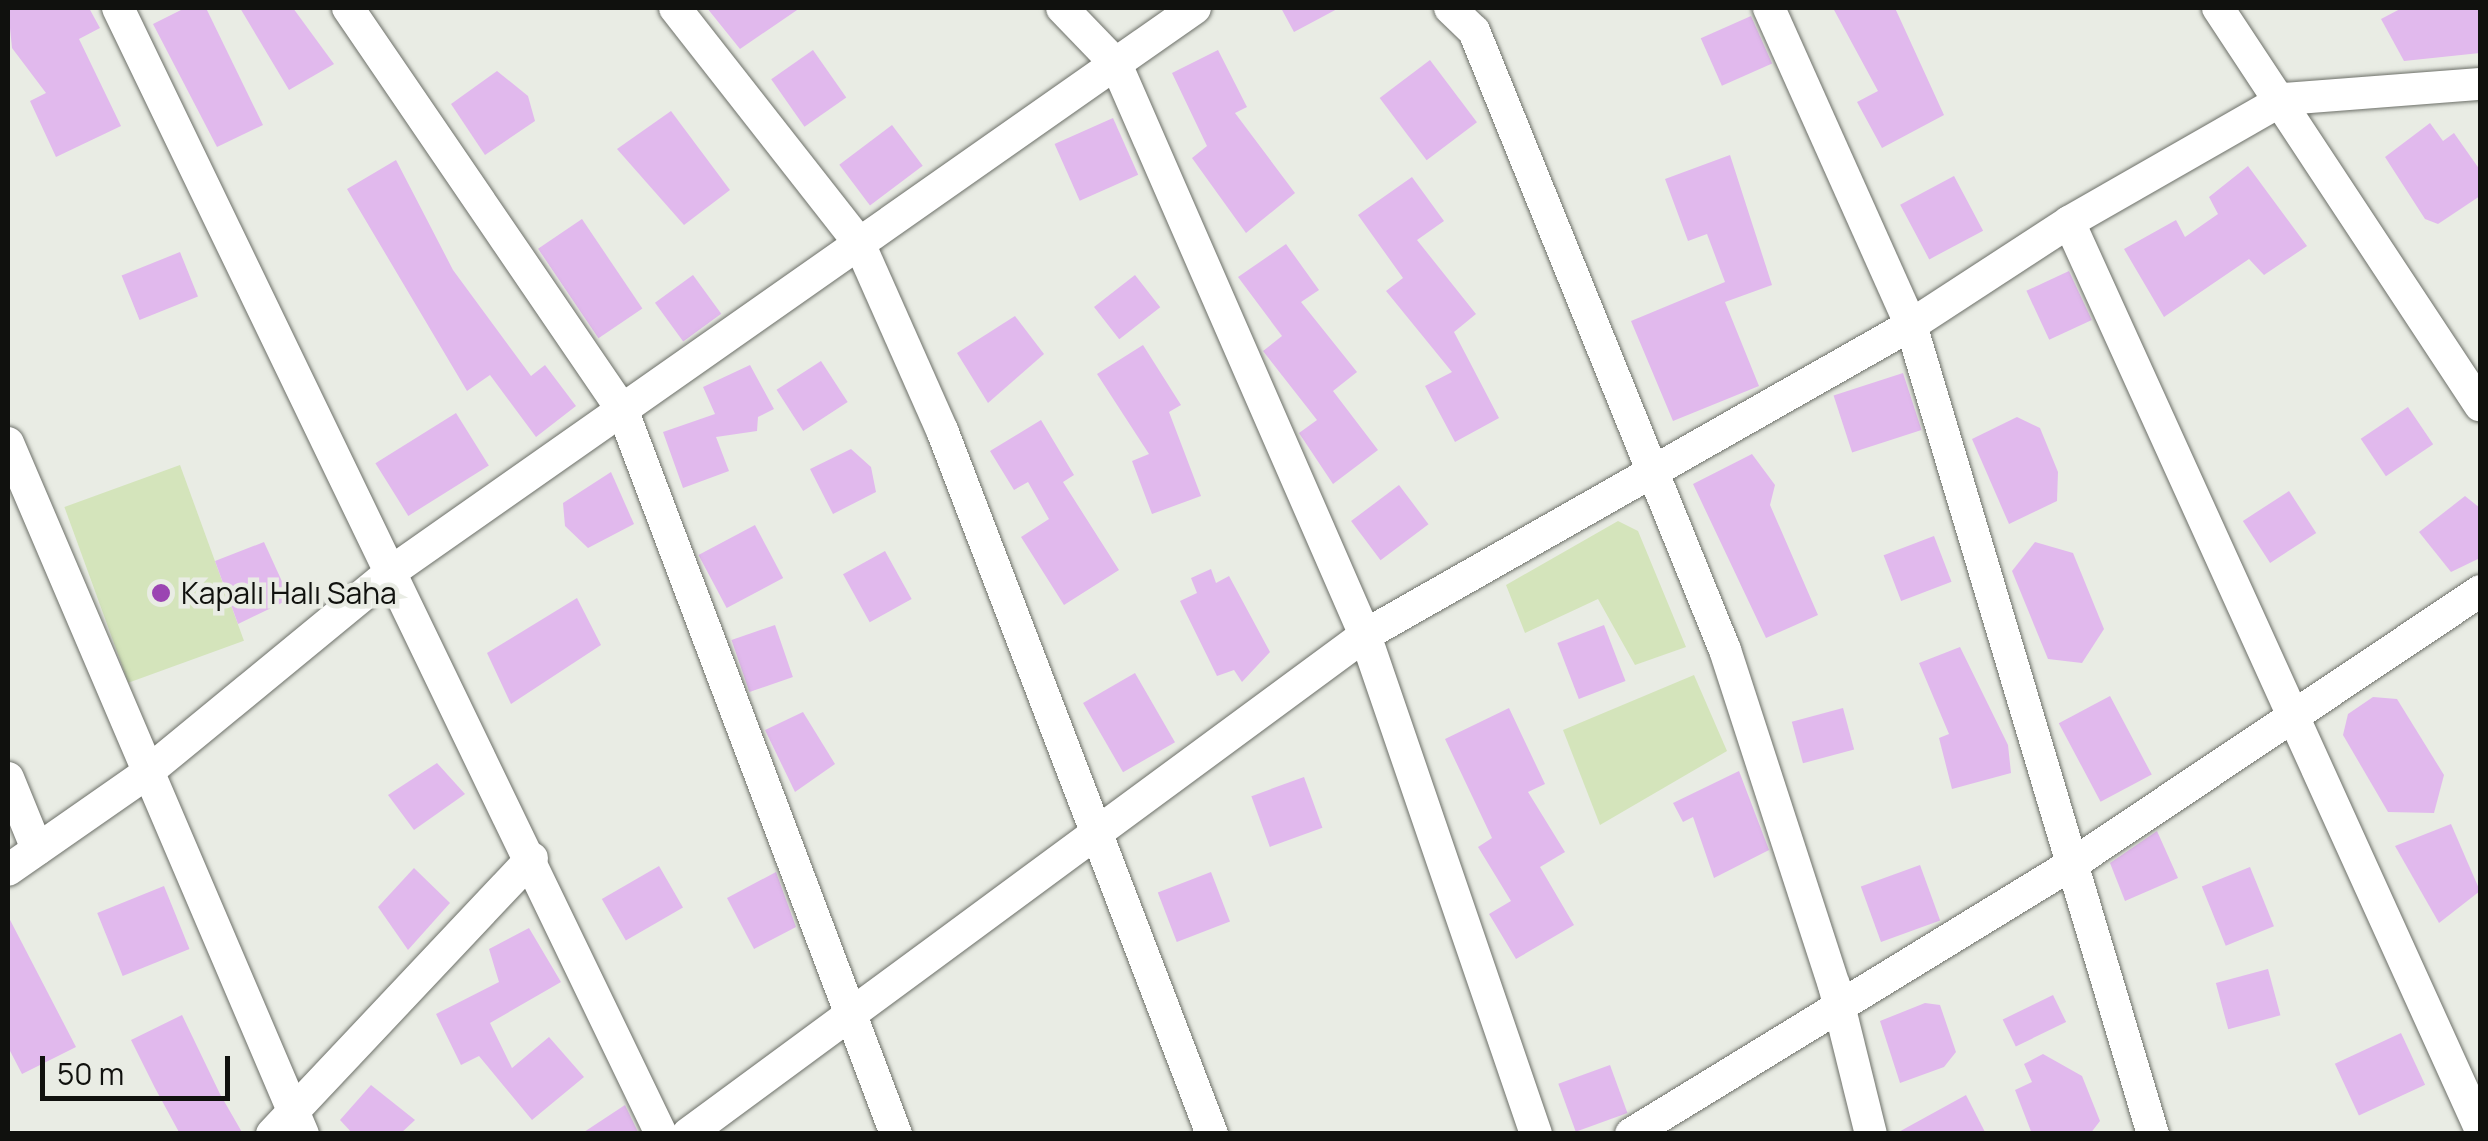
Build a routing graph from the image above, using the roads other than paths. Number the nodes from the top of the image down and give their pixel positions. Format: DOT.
graph roads {
  1 [pos="118,8"];
  2 [pos="348,8"];
  3 [pos="675,8"];
  4 [pos="1062,8"];
  5 [pos="1195,8"];
  6 [pos="1450,8"];
  7 [pos="1769,8"];
  8 [pos="2218,8"];
  9 [pos="1116,64"];
  10 [pos="2480,84"];
  11 [pos="2284,99"];
  12 [pos="2070,222"];
  13 [pos="859,243"];
  14 [pos="1910,325"];
  15 [pos="2480,406"];
  16 [pos="622,409"];
  17 [pos="8,444"];
  18 [pos="1657,471"];
  19 [pos="395,568"];
  20 [pos="2480,591"];
  21 [pos="1366,635"];
  22 [pos="2296,711"];
  23 [pos="144,774"];
  24 [pos="8,778"];
  25 [pos="1100,830"];
  26 [pos="37,849"];
  27 [pos="532,858"];
  28 [pos="2077,861"];
  29 [pos="8,870"];
  30 [pos="1838,1002"];
  31 [pos="852,1014"];
  32 [pos="2472,1072"];
  33 [pos="289,1124"];
  34 [pos="2480,1128"];
  35 [pos="662,1134"];
  36 [pos="688,1134"];
  37 [pos="896,1134"];
  38 [pos="1212,1134"];
  39 [pos="1536,1134"];
  40 [pos="1632,1134"];
  41 [pos="1871,1134"];
  42 [pos="2153,1134"];
  1 -- 19 [label="street"];
  2 -- 16 [label="street"];
  3 -- 13 [label="street"];
  4 -- 9 [label="street"];
  5 -- 9 [label="street"];
  6 -- 18 [label="street"];
  7 -- 14 [label="street"];
  8 -- 11 [label="street"];
  9 -- 13 [label="street"];
  9 -- 21 [label="street"];
  10 -- 11 [label="street"];
  11 -- 12 [label="street"];
  11 -- 15 [label="street"];
  12 -- 14 [label="street"];
  12 -- 22 [label="street"];
  13 -- 16 [label="street"];
  13 -- 25 [label="street"];
  14 -- 18 [label="street"];
  14 -- 28 [label="street"];
  16 -- 19 [label="street"];
  16 -- 31 [label="street"];
  17 -- 23 [label="street"];
  18 -- 21 [label="street"];
  18 -- 30 [label="street"];
  19 -- 23 [label="street"];
  19 -- 27 [label="street"];
  20 -- 22 [label="street"];
  21 -- 25 [label="street"];
  21 -- 39 [label="street"];
  22 -- 28 [label="street"];
  22 -- 32 [label="street"];
  23 -- 26 [label="street"];
  23 -- 33 [label="street"];
  24 -- 26 [label="street"];
  25 -- 31 [label="street"];
  25 -- 38 [label="street"];
  26 -- 29 [label="street"];
  27 -- 33 [label="street"];
  27 -- 35 [label="street"];
  28 -- 30 [label="street"];
  28 -- 42 [label="street"];
  30 -- 40 [label="street"];
  30 -- 41 [label="street"];
  31 -- 36 [label="street"];
  31 -- 37 [label="street"];
  32 -- 34 [label="street"];
}
